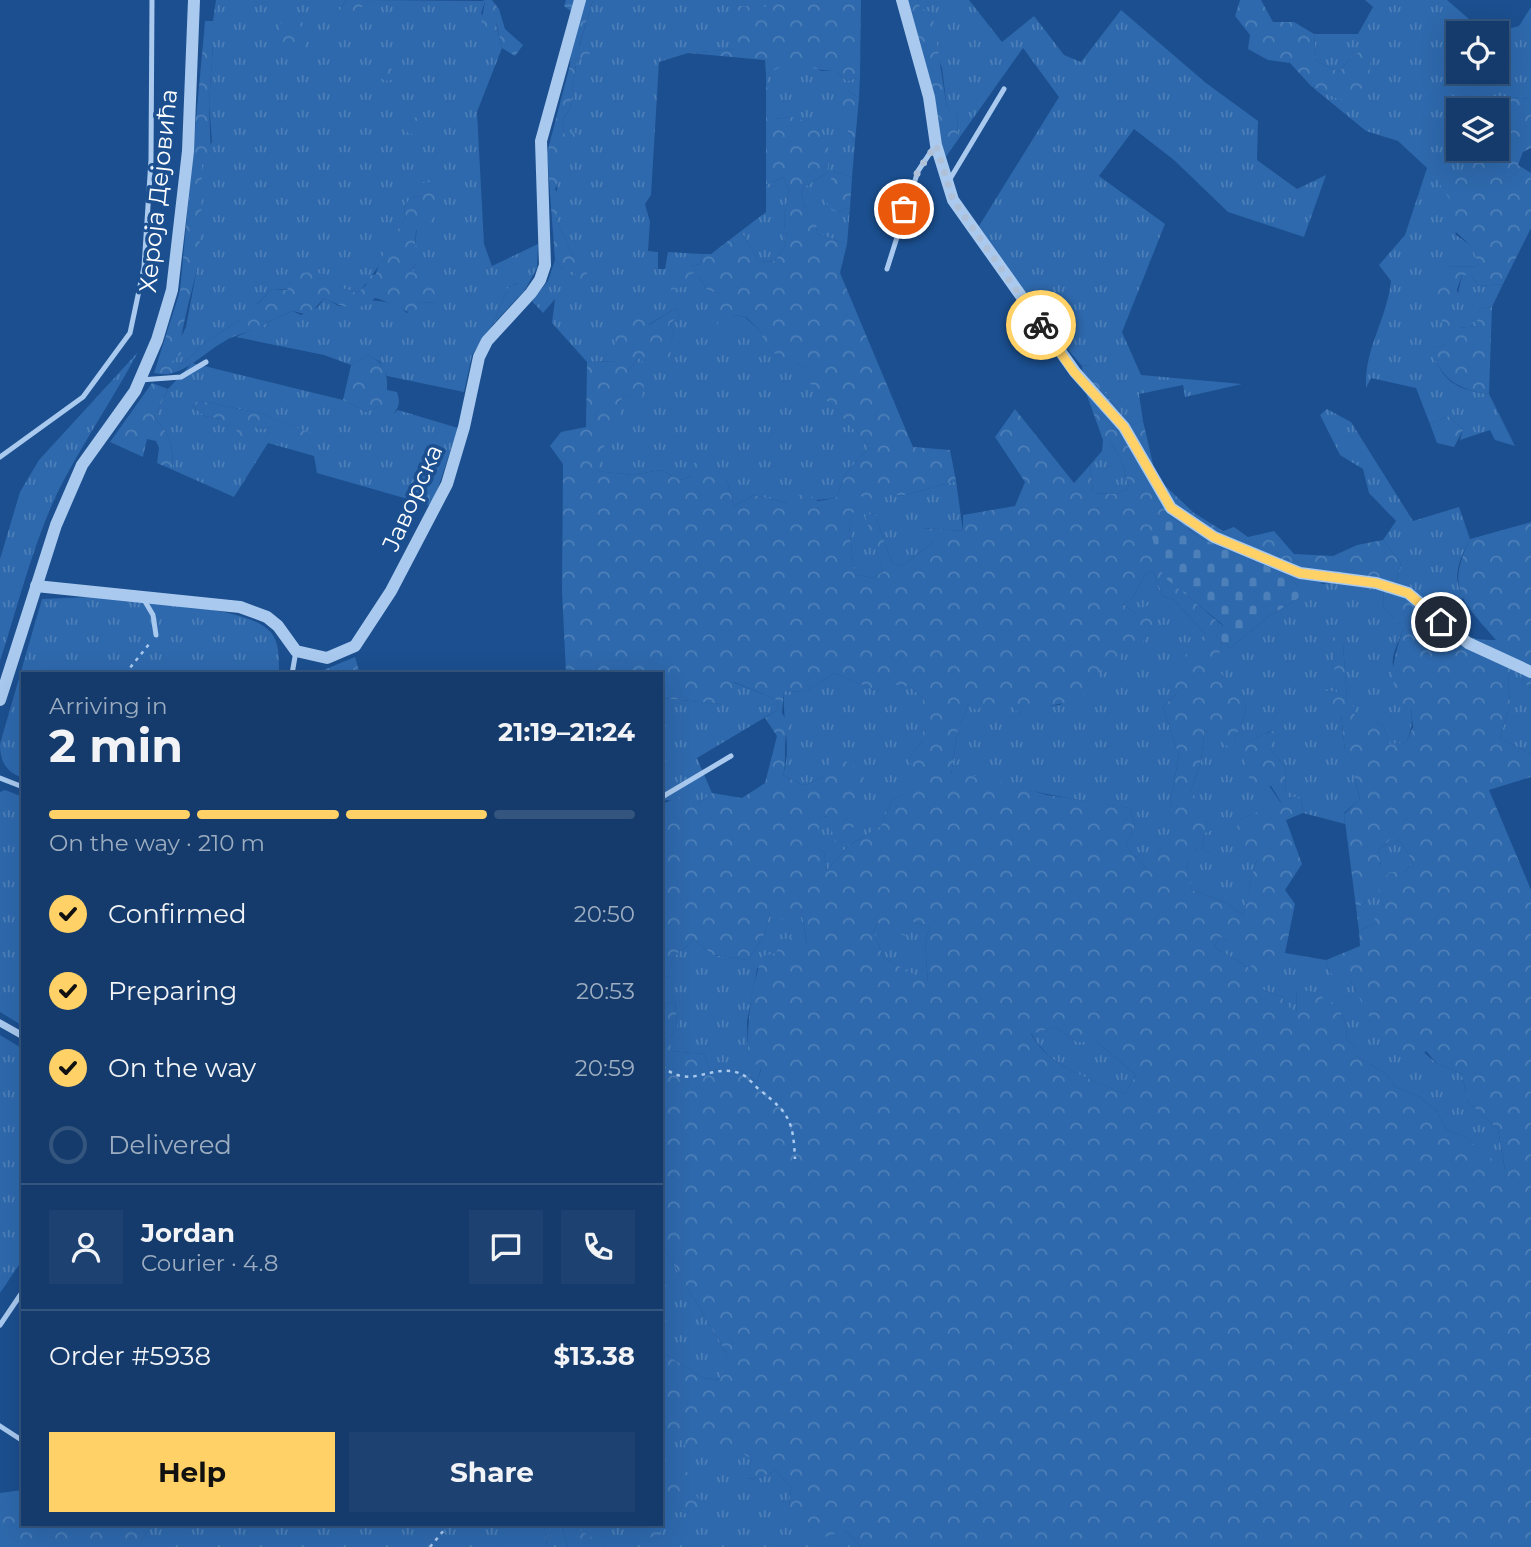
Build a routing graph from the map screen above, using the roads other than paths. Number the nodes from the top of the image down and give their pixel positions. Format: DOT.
graph roads {
  1 [pos="152,0"];
  2 [pos="194,0"];
  3 [pos="580,0"];
  4 [pos="902,0"];
  5 [pos="1004,89"];
  6 [pos="936,145"];
  7 [pos="948,183"];
  8 [pos="887,269"];
  9 [pos="206,362"];
  10 [pos="139,380"];
  11 [pos="0,457"];
  12 [pos="36,586"];
  13 [pos="143,598"];
  14 [pos="156,635"];
  15 [pos="296,651"];
  16 [pos="292,672"];
  17 [pos="1531,672"];
  18 [pos="0,700"];
  19 [pos="731,756"];
  20 [pos="0,778"];
  21 [pos="21,786"];
  22 [pos="663,796"];
  23 [pos="0,1023"];
  24 [pos="21,1035"];
  25 [pos="21,1294"];
  26 [pos="0,1325"];
  27 [pos="0,1426"];
  28 [pos="21,1440"];
  1 -- 11 [label="lane"];
  2 -- 10 [label="street, Хероја Дејовића"];
  3 -- 15 [label="street, Јаворска"];
  4 -- 6 [label="street"];
  5 -- 7 [label="lane"];
  6 -- 7 [label="street"];
  6 -- 8 [label="lane"];
  7 -- 17 [label="street"];
  9 -- 10 [label="lane"];
  10 -- 12 [label="street, Хероја Дејовића"];
  12 -- 13 [label="street"];
  12 -- 18 [label="street, Хероја Дејовића"];
  13 -- 14 [label="lane"];
  13 -- 15 [label="street"];
  15 -- 16 [label="lane"];
  19 -- 22 [label="lane"];
  20 -- 21 [label="lane"];
  23 -- 24 [label="street"];
  25 -- 26 [label="lane"];
  27 -- 28 [label="lane"];
}
